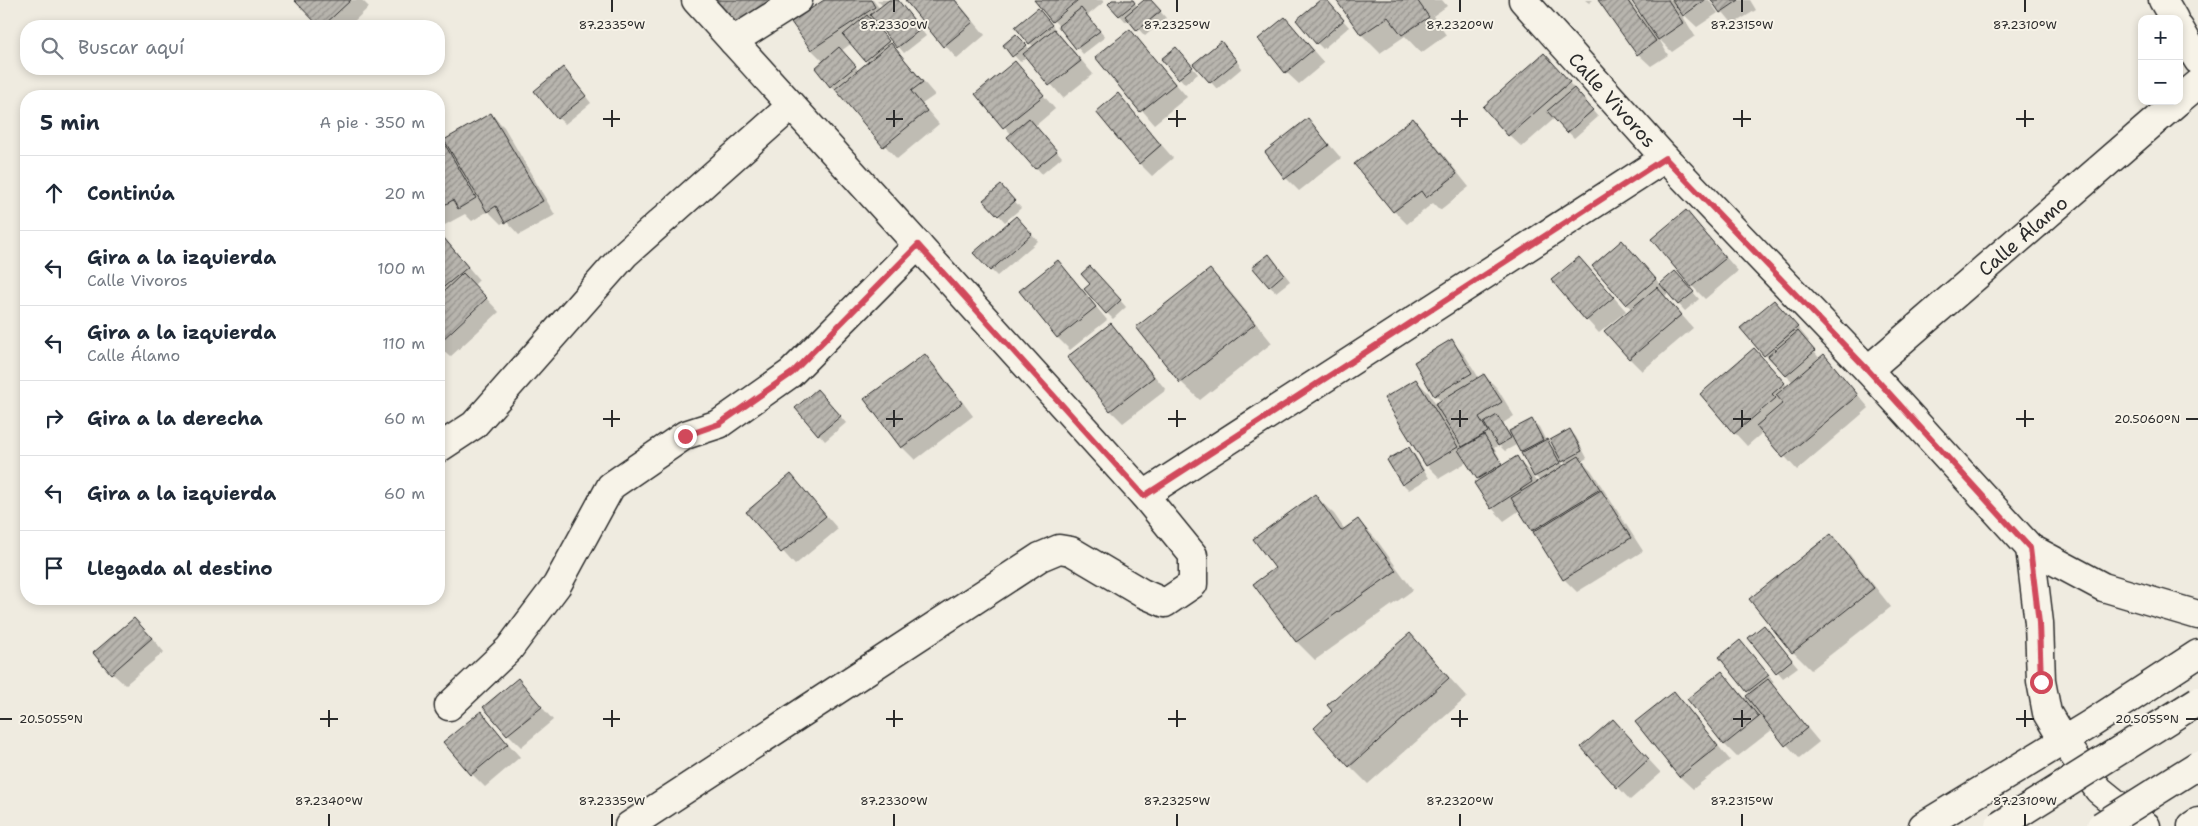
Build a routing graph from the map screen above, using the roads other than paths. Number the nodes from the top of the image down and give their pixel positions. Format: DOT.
graph roads {
  1 [pos="696,0"];
  2 [pos="798,0"];
  3 [pos="1523,0"];
  4 [pos="2163,0"];
  5 [pos="2172,15"];
  6 [pos="2183,35"];
  7 [pos="733,41"];
  8 [pos="2198,60"];
  9 [pos="2198,84"];
  10 [pos="2183,97"];
  11 [pos="2173,105"];
  12 [pos="792,106"];
  13 [pos="1665,158"];
  14 [pos="918,245"];
  15 [pos="1868,370"];
  16 [pos="445,444"];
  17 [pos="1144,496"];
  18 [pos="2030,548"];
  19 [pos="2198,615"];
  20 [pos="2198,654"];
  21 [pos="2198,701"];
  22 [pos="450,706"];
  23 [pos="2063,740"];
  24 [pos="2198,765"];
  25 [pos="2198,822"];
  26 [pos="629,826"];
  27 [pos="1923,826"];
  28 [pos="1999,826"];
  29 [pos="2102,826"];
  30 [pos="2146,826"];
  31 [pos="2192,826"];
  1 -- 7 [label="main road"];
  2 -- 7 [label="main road"];
  3 -- 13 [label="main road, Calle Vivoros"];
  4 -- 5 [label="main road"];
  6 -- 8 [label="main road"];
  7 -- 12 [label="main road"];
  9 -- 10 [label="main road, Calle Álamo"];
  11 -- 15 [label="main road, Calle Álamo"];
  12 -- 14 [label="main road"];
  12 -- 16 [label="main road"];
  13 -- 15 [label="main road, Calle Vivoros"];
  13 -- 17 [label="main road"];
  14 -- 17 [label="main road"];
  14 -- 22 [label="main road"];
  15 -- 18 [label="main road, Calle Vivoros"];
  17 -- 26 [label="main road"];
  18 -- 19 [label="main road, Calle Vivoros"];
  18 -- 23 [label="main road"];
  20 -- 23 [label="main road"];
  21 -- 28 [label="main road, bridge"];
  23 -- 27 [label="main road"];
  23 -- 30 [label="main road"];
  24 -- 29 [label="main road, bridge"];
  25 -- 31 [label="main road"];
}
